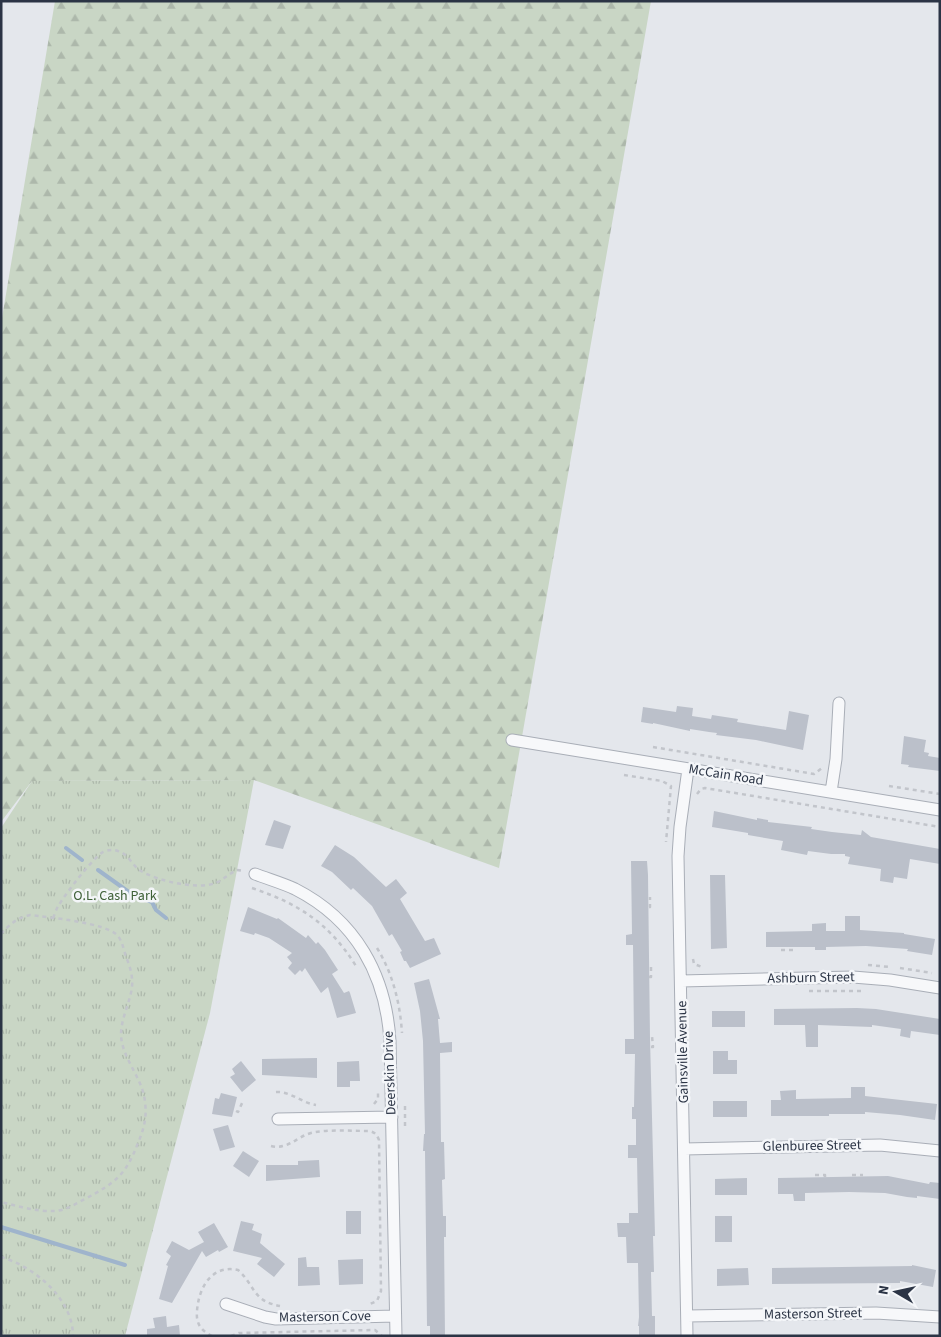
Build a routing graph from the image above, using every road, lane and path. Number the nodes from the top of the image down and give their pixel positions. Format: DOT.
graph roads {
  1 [pos="839,703"];
  2 [pos="512,740"];
  3 [pos="653,747"];
  4 [pos="823,763"];
  5 [pos="688,769"];
  6 [pos="624,775"];
  7 [pos="889,786"];
  8 [pos="831,792"];
  9 [pos="940,794"];
  10 [pos="697,797"];
  11 [pos="940,810"];
  12 [pos="940,827"];
  13 [pos="666,843"];
  14 [pos="255,874"];
  15 [pos="252,888"];
  16 [pos="650,897"];
  17 [pos="649,907"];
  18 [pos="53,918"];
  19 [pos="1,934"];
  20 [pos="374,945"];
  21 [pos="782,950"];
  22 [pos="793,950"];
  23 [pos="692,954"];
  24 [pos="862,965"];
  25 [pos="651,966"];
  26 [pos="706,967"];
  27 [pos="359,970"];
  28 [pos="940,975"];
  29 [pos="649,977"];
  30 [pos="682,981"];
  31 [pos="940,988"];
  32 [pos="802,991"];
  33 [pos="867,991"];
  34 [pos="402,1036"];
  35 [pos="652,1036"];
  36 [pos="650,1047"];
  37 [pos="378,1083"];
  38 [pos="276,1092"];
  39 [pos="404,1099"];
  40 [pos="243,1101"];
  41 [pos="374,1104"];
  42 [pos="318,1106"];
  43 [pos="236,1111"];
  44 [pos="392,1117"];
  45 [pos="278,1119"];
  46 [pos="405,1134"];
  47 [pos="271,1146"];
  48 [pos="684,1148"];
  49 [pos="940,1152"];
  50 [pos="863,1174"];
  51 [pos="815,1175"];
  52 [pos="852,1175"];
  53 [pos="825,1177"];
  54 [pos="1,1202"];
  55 [pos="1,1257"];
  56 [pos="226,1304"];
  57 [pos="363,1304"];
  58 [pos="282,1306"];
  59 [pos="395,1316"];
  60 [pos="687,1316"];
  61 [pos="940,1317"];
  62 [pos="73,1336"];
  63 [pos="212,1336"];
  64 [pos="231,1336"];
  65 [pos="382,1336"];
  66 [pos="396,1336"];
  67 [pos="687,1336"];
  1 -- 8 [label="street"];
  2 -- 5 [label="street, McCain Road"];
  3 -- 4 [label="path"];
  5 -- 8 [label="street, McCain Road"];
  5 -- 30 [label="street, Gainsville Avenue"];
  6 -- 13 [label="path"];
  7 -- 9 [label="path"];
  8 -- 11 [label="street, McCain Road"];
  10 -- 12 [label="path"];
  14 -- 18 [label="path"];
  14 -- 44 [label="street, Deerskin Drive"];
  15 -- 27 [label="path"];
  16 -- 17 [label="path"];
  18 -- 19 [label="path"];
  18 -- 54 [label="path"];
  20 -- 34 [label="path"];
  21 -- 22 [label="path"];
  23 -- 26 [label="path"];
  24 -- 28 [label="path"];
  25 -- 29 [label="path"];
  30 -- 31 [label="street, Ashburn Street"];
  30 -- 48 [label="street, Gainsville Avenue"];
  32 -- 33 [label="path"];
  35 -- 36 [label="path"];
  37 -- 41 [label="path"];
  38 -- 42 [label="path"];
  39 -- 46 [label="path"];
  40 -- 43 [label="path"];
  44 -- 45 [label="street"];
  44 -- 59 [label="street, Deerskin Drive"];
  47 -- 57 [label="path"];
  48 -- 49 [label="street, Glenburee Street"];
  48 -- 60 [label="street, Gainsville Avenue"];
  50 -- 52 [label="path"];
  51 -- 53 [label="path"];
  55 -- 62 [label="path"];
  56 -- 59 [label="street, Masterson Cove"];
  58 -- 63 [label="path"];
  59 -- 66 [label="street, Deerskin Drive"];
  60 -- 61 [label="street, Masterson Street"];
  60 -- 67 [label="street, Gainsville Avenue"];
  64 -- 65 [label="path"];
}
